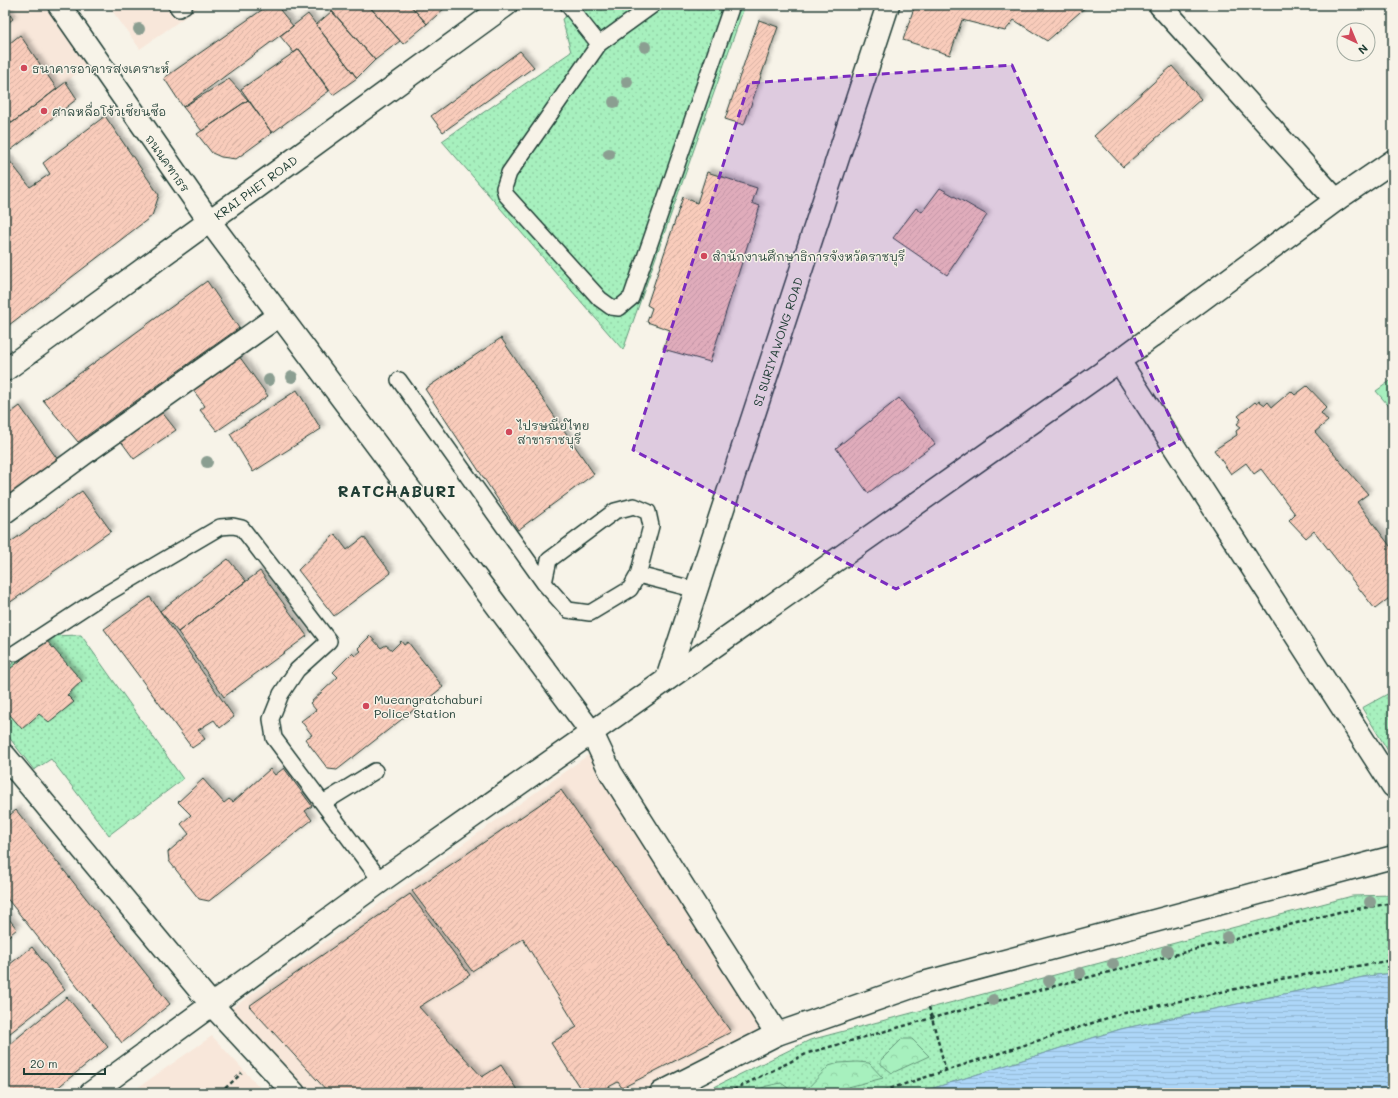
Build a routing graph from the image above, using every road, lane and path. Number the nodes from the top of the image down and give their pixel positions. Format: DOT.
graph roads {
  1 [pos="59,5"];
  2 [pos="176,5"];
  3 [pos="185,5"];
  4 [pos="506,5"];
  5 [pos="568,5"];
  6 [pos="653,5"];
  7 [pos="732,5"];
  8 [pos="888,5"];
  9 [pos="1160,5"];
  10 [pos="598,44"];
  11 [pos="1393,160"];
  12 [pos="1336,200"];
  13 [pos="210,222"];
  14 [pos="278,316"];
  15 [pos="1119,361"];
  16 [pos="5,370"];
  17 [pos="399,380"];
  18 [pos="5,512"];
  19 [pos="638,575"];
  20 [pos="544,583"];
  21 [pos="697,590"];
  22 [pos="15,653"];
  23 [pos="667,679"];
  24 [pos="592,733"];
  25 [pos="5,756"];
  26 [pos="375,771"];
  27 [pos="1393,786"];
  28 [pos="323,804"];
  29 [pos="1393,857"];
  30 [pos="381,881"];
  31 [pos="1393,903"];
  32 [pos="1393,960"];
  33 [pos="212,1005"];
  34 [pos="932,1018"];
  35 [pos="777,1034"];
  36 [pos="946,1071"];
  37 [pos="91,1093"];
  38 [pos="294,1093"];
  39 [pos="661,1093"];
  40 [pos="727,1093"];
  41 [pos="877,1093"];
  1 -- 13 [label="street, ถนนคฑาธร"];
  2 -- 3 [label="lane"];
  4 -- 13 [label="street, KRAI PHET ROAD"];
  5 -- 10 [label="lane"];
  6 -- 10 [label="lane"];
  7 -- 10 [label="lane"];
  8 -- 21 [label="street, SI SURIYAWONG ROAD"];
  9 -- 12 [label="street"];
  11 -- 12 [label="street"];
  12 -- 15 [label="street"];
  13 -- 14 [label="street, ถนนคฑาธร"];
  13 -- 16 [label="street, KRAI PHET ROAD"];
  14 -- 18 [label="street"];
  14 -- 24 [label="street, ถนนคฑาธร"];
  15 -- 23 [label="street"];
  15 -- 27 [label="street"];
  17 -- 20 [label="lane"];
  19 -- 20 [label="lane"];
  19 -- 20 [label="lane"];
  19 -- 21 [label="lane"];
  21 -- 23 [label="street, SI SURIYAWONG ROAD"];
  22 -- 28 [label="lane"];
  23 -- 24 [label="street"];
  24 -- 30 [label="street"];
  24 -- 35 [label="street, ถนนคฑาธร"];
  25 -- 33 [label="street"];
  26 -- 28 [label="lane"];
  28 -- 30 [label="lane"];
  29 -- 35 [label="street"];
  30 -- 33 [label="street"];
  31 -- 34 [label="path"];
  32 -- 36 [label="path"];
  33 -- 37 [label="street"];
  33 -- 38 [label="street"];
  34 -- 36 [label="path"];
  34 -- 40 [label="path"];
  35 -- 39 [label="street"];
  36 -- 41 [label="path"];
}
